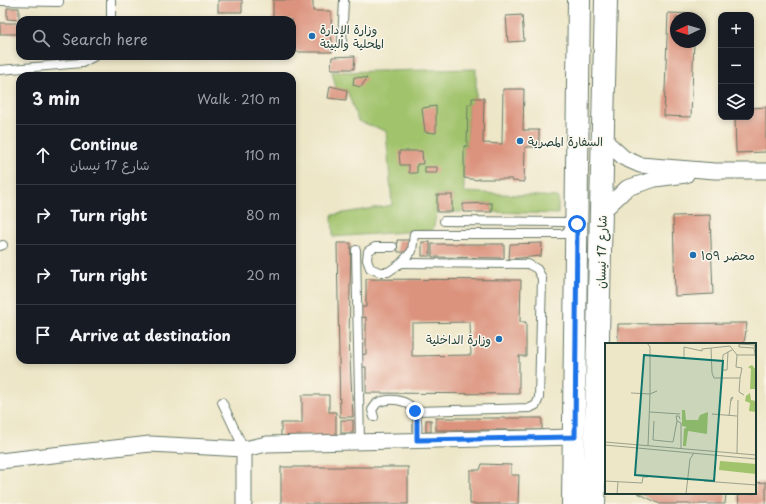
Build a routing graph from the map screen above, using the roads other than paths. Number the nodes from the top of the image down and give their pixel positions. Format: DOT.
graph roads {
  1 [pos="59,0"];
  2 [pos="111,0"];
  3 [pos="344,0"];
  4 [pos="579,0"];
  5 [pos="606,0"];
  6 [pos="0,1"];
  7 [pos="111,16"];
  8 [pos="342,43"];
  9 [pos="88,60"];
  10 [pos="0,70"];
  11 [pos="602,138"];
  12 [pos="715,171"];
  13 [pos="766,172"];
  14 [pos="602,212"];
  15 [pos="444,221"];
  16 [pos="570,229"];
  17 [pos="393,247"];
  18 [pos="356,250"];
  19 [pos="401,263"];
  20 [pos="222,402"];
  21 [pos="415,411"];
  22 [pos="374,417"];
  23 [pos="575,437"];
  24 [pos="417,440"];
  25 [pos="360,442"];
  26 [pos="244,448"];
  27 [pos="0,461"];
  28 [pos="244,504"];
  29 [pos="573,504"];
  30 [pos="594,504"];
  1 -- 6 [label="lane"];
  2 -- 7 [label="lane"];
  3 -- 8 [label="lane"];
  4 -- 16 [label="main road, شارع 17 نيسان"];
  5 -- 11 [label="main road, شارع 17 نيسان"];
  9 -- 10 [label="lane"];
  11 -- 12 [label="street"];
  11 -- 14 [label="main road, شارع 17 نيسان"];
  12 -- 13 [label="street"];
  12 -- 14 [label="street"];
  14 -- 30 [label="main road, شارع 17 نيسان"];
  15 -- 16 [label="lane"];
  16 -- 19 [label="lane"];
  16 -- 23 [label="main road, شارع 17 نيسان"];
  17 -- 19 [label="lane"];
  18 -- 25 [label="lane"];
  19 -- 21 [label="lane"];
  20 -- 26 [label="lane"];
  21 -- 22 [label="lane"];
  21 -- 24 [label="lane"];
  23 -- 24 [label="street"];
  23 -- 29 [label="main road, شارع 17 نيسان"];
  24 -- 25 [label="street"];
  25 -- 26 [label="street"];
  26 -- 27 [label="street"];
  26 -- 28 [label="street"];
}
